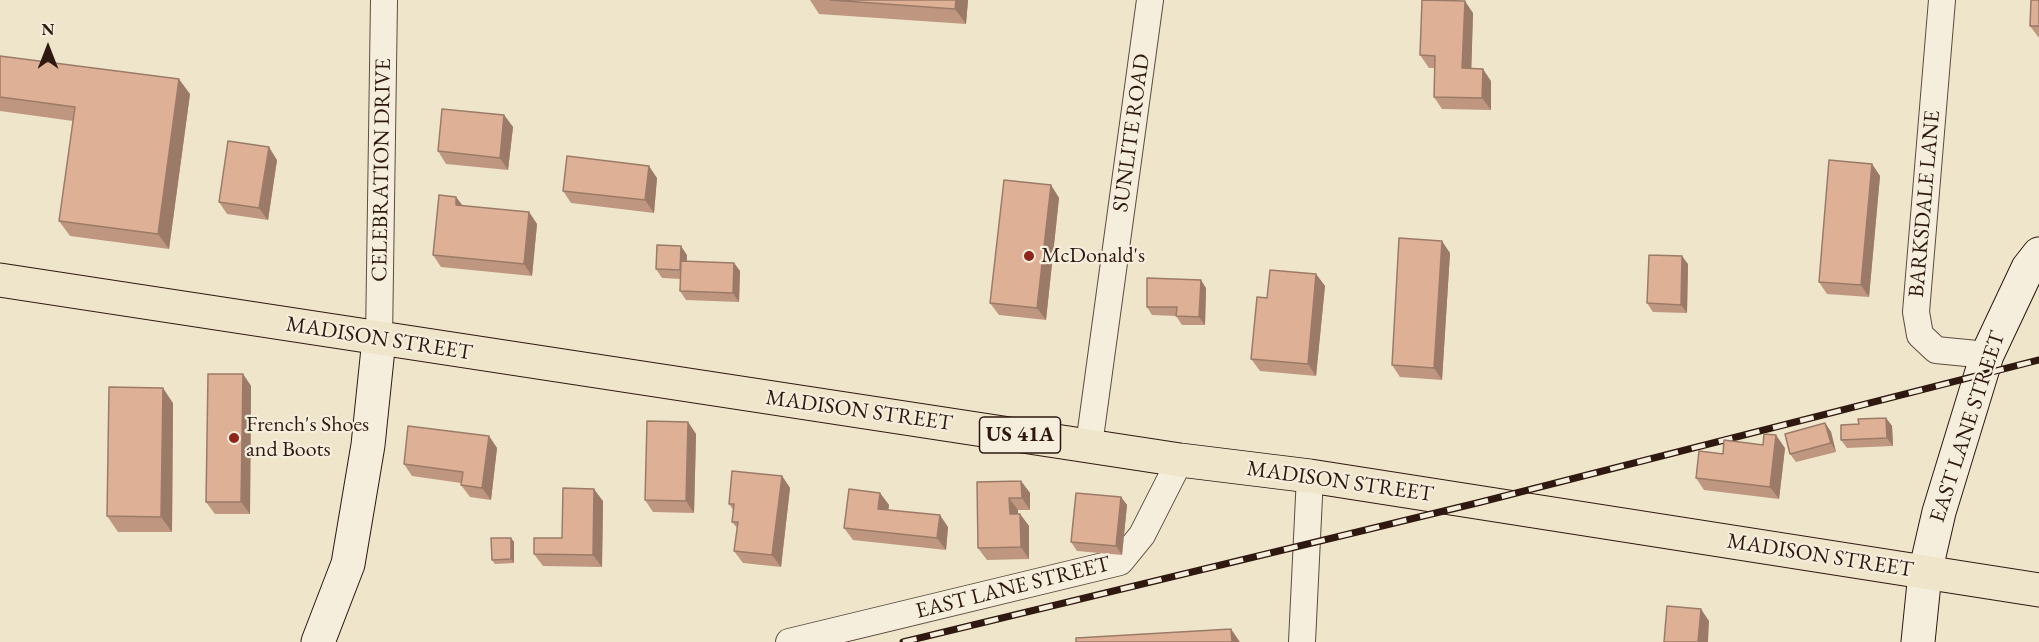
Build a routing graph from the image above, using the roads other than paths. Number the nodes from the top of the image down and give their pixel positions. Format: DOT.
graph roads {
  1 [pos="384,0"];
  2 [pos="1150,0"];
  3 [pos="1942,0"];
  4 [pos="2039,254"];
  5 [pos="0,280"];
  6 [pos="379,339"];
  7 [pos="1987,355"];
  8 [pos="1089,445"];
  9 [pos="1180,460"];
  10 [pos="1310,476"];
  11 [pos="1925,573"];
  12 [pos="2039,590"];
  13 [pos="318,642"];
  14 [pos="789,642"];
  15 [pos="1302,642"];
  16 [pos="1918,642"];
  1 -- 6 [label="street, CELEBRATION DRIVE"];
  2 -- 8 [label="street, SUNLITE ROAD"];
  3 -- 7 [label="street, BARKSDALE LANE"];
  4 -- 7 [label="street, EAST LANE STREET"];
  5 -- 6 [label="main road, MADISON STREET / US 41A"];
  6 -- 8 [label="main road, MADISON STREET / US 41A"];
  6 -- 13 [label="street"];
  7 -- 11 [label="street, EAST LANE STREET"];
  8 -- 9 [label="main road, MADISON STREET / US 41A"];
  9 -- 10 [label="main road, MADISON STREET / US 41A"];
  9 -- 14 [label="street, EAST LANE STREET"];
  10 -- 11 [label="main road, MADISON STREET / US 41A"];
  10 -- 15 [label="street"];
  11 -- 12 [label="main road, MADISON STREET / US 41A"];
  11 -- 16 [label="street, EAST LANE STREET"];
}
